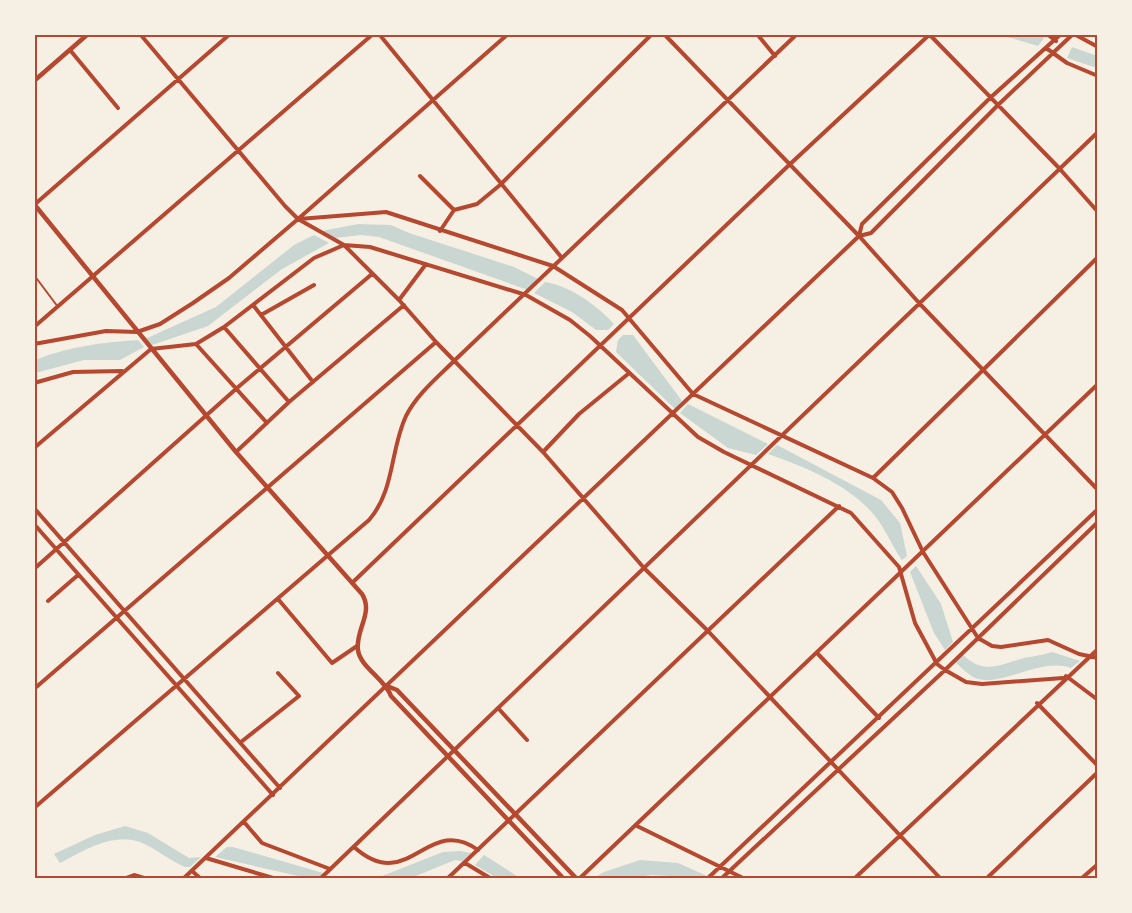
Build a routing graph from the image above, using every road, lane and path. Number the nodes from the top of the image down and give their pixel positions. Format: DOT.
graph roads {
  1 [pos="88,34"];
  2 [pos="140,34"];
  3 [pos="230,34"];
  4 [pos="373,34"];
  5 [pos="379,34"];
  6 [pos="508,34"];
  7 [pos="652,34"];
  8 [pos="757,34"];
  9 [pos="797,34"];
  10 [pos="1047,34"];
  11 [pos="1061,34"];
  12 [pos="1074,34"];
  13 [pos="666,35"];
  14 [pos="929,35"];
  15 [pos="1055,40"];
  16 [pos="1061,45"];
  17 [pos="1098,47"];
  18 [pos="1046,48"];
  19 [pos="70,50"];
  20 [pos="1053,52"];
  21 [pos="776,56"];
  22 [pos="1098,76"];
  23 [pos="178,78"];
  24 [pos="34,81"];
  25 [pos="990,98"];
  26 [pos="431,100"];
  27 [pos="729,102"];
  28 [pos="998,105"];
  29 [pos="118,108"];
  30 [pos="1098,132"];
  31 [pos="238,150"];
  32 [pos="788,166"];
  33 [pos="1059,168"];
  34 [pos="420,176"];
  35 [pos="500,184"];
  36 [pos="35,205"];
  37 [pos="454,210"];
  38 [pos="1098,212"];
  39 [pos="298,219"];
  40 [pos="440,231"];
  41 [pos="859,236"];
  42 [pos="344,245"];
  43 [pos="1098,257"];
  44 [pos="562,258"];
  45 [pos="426,264"];
  46 [pos="553,266"];
  47 [pos="372,274"];
  48 [pos="34,275"];
  49 [pos="94,278"];
  50 [pos="314,285"];
  51 [pos="526,295"];
  52 [pos="399,300"];
  53 [pos="920,304"];
  54 [pos="254,305"];
  55 [pos="404,305"];
  56 [pos="59,308"];
  57 [pos="261,315"];
  58 [pos="629,318"];
  59 [pos="34,327"];
  60 [pos="224,327"];
  61 [pos="137,332"];
  62 [pos="436,342"];
  63 [pos="34,344"];
  64 [pos="196,344"];
  65 [pos="602,346"];
  66 [pos="285,347"];
  67 [pos="151,348"];
  68 [pos="455,360"];
  69 [pos="260,368"];
  70 [pos="982,369"];
  71 [pos="123,372"];
  72 [pos="628,374"];
  73 [pos="313,382"];
  74 [pos="34,383"];
  75 [pos="1098,384"];
  76 [pos="237,388"];
  77 [pos="693,394"];
  78 [pos="289,402"];
  79 [pos="671,414"];
  80 [pos="206,416"];
  81 [pos="267,423"];
  82 [pos="518,426"];
  83 [pos="1045,435"];
  84 [pos="780,436"];
  85 [pos="34,448"];
  86 [pos="236,452"];
  87 [pos="543,452"];
  88 [pos="752,464"];
  89 [pos="873,478"];
  90 [pos="268,487"];
  91 [pos="1098,490"];
  92 [pos="583,498"];
  93 [pos="839,506"];
  94 [pos="34,508"];
  95 [pos="1098,509"];
  96 [pos="1098,522"];
  97 [pos="34,524"];
  98 [pos="65,542"];
  99 [pos="56,550"];
  100 [pos="924,552"];
  101 [pos="328,555"];
  102 [pos="644,568"];
  103 [pos="34,569"];
  104 [pos="901,574"];
  105 [pos="78,575"];
  106 [pos="353,582"];
  107 [pos="1010,593"];
  108 [pos="278,599"];
  109 [pos="1016,600"];
  110 [pos="48,602"];
  111 [pos="123,610"];
  112 [pos="114,618"];
  113 [pos="974,629"];
  114 [pos="708,631"];
  115 [pos="978,638"];
  116 [pos="357,646"];
  117 [pos="1098,649"];
  118 [pos="818,654"];
  119 [pos="1090,656"];
  120 [pos="1098,658"];
  121 [pos="937,664"];
  122 [pos="945,670"];
  123 [pos="278,673"];
  124 [pos="1065,677"];
  125 [pos="185,679"];
  126 [pos="178,686"];
  127 [pos="387,686"];
  128 [pos="34,689"];
  129 [pos="771,698"];
  130 [pos="1098,700"];
  131 [pos="1037,703"];
  132 [pos="498,708"];
  133 [pos="879,718"];
  134 [pos="527,740"];
  135 [pos="241,742"];
  136 [pos="454,750"];
  137 [pos="447,756"];
  138 [pos="832,764"];
  139 [pos="1098,766"];
  140 [pos="838,770"];
  141 [pos="1098,772"];
  142 [pos="280,788"];
  143 [pos="273,795"];
  144 [pos="34,808"];
  145 [pos="515,816"];
  146 [pos="508,821"];
  147 [pos="244,822"];
  148 [pos="637,826"];
  149 [pos="899,834"];
  150 [pos="354,847"];
  151 [pos="478,850"];
  152 [pos="206,858"];
  153 [pos="465,862"];
  154 [pos="1098,864"];
  155 [pos="719,868"];
  156 [pos="330,869"];
  157 [pos="730,870"];
  158 [pos="192,871"];
  159 [pos="126,879"];
  160 [pos="144,879"];
  161 [pos="184,879"];
  162 [pos="200,879"];
  163 [pos="273,879"];
  164 [pos="321,879"];
  165 [pos="448,879"];
  166 [pos="490,879"];
  167 [pos="563,879"];
  168 [pos="578,879"];
  169 [pos="708,879"];
  170 [pos="722,879"];
  171 [pos="743,879"];
  172 [pos="855,879"];
  173 [pos="940,879"];
  174 [pos="987,879"];
  175 [pos="1082,879"];
  1 -- 19 [label="street"];
  2 -- 23 [label="street"];
  3 -- 23 [label="street"];
  4 -- 31 [label="street"];
  5 -- 26 [label="street"];
  6 -- 26 [label="street"];
  7 -- 35 [label="street"];
  8 -- 21 [label="street"];
  9 -- 21 [label="street"];
  10 -- 15 [label="street"];
  11 -- 15 [label="street"];
  12 -- 16 [label="street"];
  12 -- 17 [label="street"];
  13 -- 27 [label="street"];
  14 -- 25 [label="street"];
  14 -- 32 [label="street"];
  15 -- 16 [label="street"];
  15 -- 18 [label="street"];
  16 -- 20 [label="street"];
  18 -- 20 [label="street"];
  18 -- 25 [label="street"];
  19 -- 24 [label="street"];
  19 -- 29 [label="street"];
  20 -- 22 [label="street"];
  20 -- 28 [label="street"];
  21 -- 27 [label="street"];
  23 -- 31 [label="street"];
  23 -- 36 [label="street"];
  25 -- 28 [label="street"];
  25 -- 41 [label="street"];
  26 -- 35 [label="street"];
  26 -- 39 [label="street"];
  27 -- 32 [label="street"];
  27 -- 44 [label="street"];
  28 -- 33 [label="street"];
  28 -- 41 [label="street"];
  30 -- 33 [label="street"];
  31 -- 39 [label="street"];
  31 -- 49 [label="street"];
  32 -- 41 [label="street"];
  32 -- 58 [label="street"];
  33 -- 38 [label="street"];
  33 -- 53 [label="street"];
  34 -- 37 [label="street"];
  35 -- 37 [label="street"];
  35 -- 44 [label="street"];
  36 -- 49 [label="street"];
  37 -- 40 [label="street"];
  39 -- 40 [label="street"];
  39 -- 42 [label="street"];
  39 -- 61 [label="street"];
  40 -- 46 [label="street"];
  41 -- 53 [label="street"];
  41 -- 77 [label="street"];
  42 -- 45 [label="street"];
  42 -- 47 [label="street"];
  42 -- 54 [label="street"];
  43 -- 70 [label="street"];
  44 -- 46 [label="street"];
  45 -- 51 [label="street"];
  45 -- 52 [label="street"];
  46 -- 51 [label="street"];
  46 -- 58 [label="street"];
  47 -- 52 [label="street"];
  47 -- 66 [label="street"];
  48 -- 56 [label="lane"];
  49 -- 56 [label="street"];
  49 -- 61 [label="street"];
  50 -- 57 [label="street"];
  51 -- 65 [label="street"];
  51 -- 68 [label="street"];
  52 -- 55 [label="street"];
  53 -- 70 [label="street"];
  53 -- 84 [label="street"];
  54 -- 57 [label="street"];
  54 -- 60 [label="street"];
  55 -- 62 [label="street"];
  55 -- 73 [label="street"];
  56 -- 59 [label="street"];
  57 -- 66 [label="street"];
  58 -- 65 [label="street"];
  58 -- 77 [label="street"];
  60 -- 64 [label="street"];
  60 -- 69 [label="street"];
  61 -- 63 [label="street"];
  61 -- 67 [label="street"];
  62 -- 68 [label="street"];
  62 -- 90 [label="street"];
  64 -- 67 [label="street"];
  64 -- 76 [label="street"];
  65 -- 72 [label="street"];
  65 -- 82 [label="street"];
  66 -- 69 [label="street"];
  66 -- 73 [label="street"];
  67 -- 71 [label="street"];
  67 -- 80 [label="street"];
  68 -- 82 [label="street"];
  68 -- 101 [label="street"];
  69 -- 76 [label="street"];
  69 -- 78 [label="street"];
  70 -- 83 [label="street"];
  70 -- 89 [label="street"];
  71 -- 74 [label="street"];
  71 -- 85 [label="street"];
  72 -- 79 [label="street"];
  72 -- 87 [label="street"];
  73 -- 78 [label="street"];
  75 -- 83 [label="street"];
  76 -- 80 [label="street"];
  76 -- 81 [label="street"];
  77 -- 79 [label="street"];
  77 -- 84 [label="street"];
  78 -- 81 [label="street"];
  79 -- 88 [label="street"];
  79 -- 92 [label="street"];
  80 -- 86 [label="street"];
  80 -- 98 [label="street"];
  81 -- 86 [label="street"];
  82 -- 87 [label="street"];
  82 -- 106 [label="street"];
  83 -- 91 [label="street"];
  83 -- 100 [label="street"];
  84 -- 88 [label="street"];
  84 -- 89 [label="street"];
  86 -- 90 [label="street"];
  87 -- 92 [label="street"];
  88 -- 93 [label="street"];
  88 -- 102 [label="street"];
  89 -- 100 [label="street"];
  90 -- 101 [label="street"];
  90 -- 111 [label="street"];
  92 -- 102 [label="street"];
  92 -- 127 [label="street"];
  93 -- 104 [label="street"];
  93 -- 114 [label="street"];
  94 -- 98 [label="street"];
  95 -- 107 [label="street"];
  96 -- 109 [label="street"];
  97 -- 99 [label="street"];
  98 -- 99 [label="street"];
  98 -- 111 [label="street"];
  99 -- 103 [label="street"];
  99 -- 105 [label="street"];
  100 -- 104 [label="street"];
  100 -- 113 [label="street"];
  101 -- 106 [label="street"];
  101 -- 108 [label="street"];
  102 -- 114 [label="street"];
  102 -- 132 [label="street"];
  104 -- 118 [label="street"];
  104 -- 121 [label="street"];
  105 -- 110 [label="street"];
  105 -- 112 [label="street"];
  106 -- 116 [label="street"];
  107 -- 109 [label="street"];
  107 -- 113 [label="street"];
  108 -- 116 [label="street"];
  108 -- 125 [label="street"];
  109 -- 115 [label="street"];
  111 -- 112 [label="street"];
  111 -- 125 [label="street"];
  112 -- 126 [label="street"];
  112 -- 128 [label="street"];
  113 -- 115 [label="street"];
  113 -- 121 [label="street"];
  114 -- 129 [label="street"];
  114 -- 145 [label="street"];
  115 -- 119 [label="street"];
  115 -- 122 [label="street"];
  116 -- 127 [label="street"];
  117 -- 119 [label="street"];
  118 -- 129 [label="street"];
  118 -- 133 [label="street"];
  119 -- 120 [label="street"];
  119 -- 124 [label="street"];
  121 -- 122 [label="street"];
  121 -- 133 [label="street"];
  122 -- 124 [label="street"];
  122 -- 140 [label="street"];
  123 -- 135 [label="street"];
  124 -- 130 [label="street"];
  124 -- 131 [label="street"];
  125 -- 126 [label="street"];
  125 -- 135 [label="street"];
  126 -- 143 [label="street"];
  126 -- 144 [label="street"];
  127 -- 136 [label="street"];
  127 -- 137 [label="street"];
  127 -- 142 [label="street"];
  129 -- 138 [label="street"];
  129 -- 148 [label="street"];
  131 -- 139 [label="street"];
  131 -- 149 [label="street"];
  132 -- 134 [label="street"];
  132 -- 136 [label="street"];
  133 -- 138 [label="street"];
  135 -- 142 [label="street"];
  136 -- 137 [label="street"];
  136 -- 145 [label="street"];
  137 -- 146 [label="street"];
  137 -- 150 [label="street"];
  138 -- 140 [label="street"];
  138 -- 155 [label="street"];
  140 -- 149 [label="street"];
  140 -- 157 [label="street"];
  141 -- 174 [label="street"];
  142 -- 143 [label="street"];
  143 -- 147 [label="street"];
  145 -- 146 [label="street"];
  145 -- 168 [label="street"];
  146 -- 151 [label="street"];
  146 -- 167 [label="street"];
  147 -- 152 [label="street"];
  147 -- 156 [label="street"];
  148 -- 155 [label="street"];
  148 -- 168 [label="street"];
  149 -- 172 [label="street"];
  149 -- 173 [label="street"];
  150 -- 151 [label="street"];
  150 -- 156 [label="street"];
  151 -- 153 [label="street"];
  152 -- 158 [label="street"];
  152 -- 163 [label="street"];
  153 -- 165 [label="street"];
  153 -- 166 [label="street"];
  154 -- 175 [label="street"];
  155 -- 157 [label="street"];
  155 -- 169 [label="street"];
  156 -- 164 [label="street"];
  157 -- 170 [label="street"];
  157 -- 171 [label="street"];
  158 -- 161 [label="street"];
  158 -- 162 [label="street"];
  159 -- 160 [label="street"];
}
